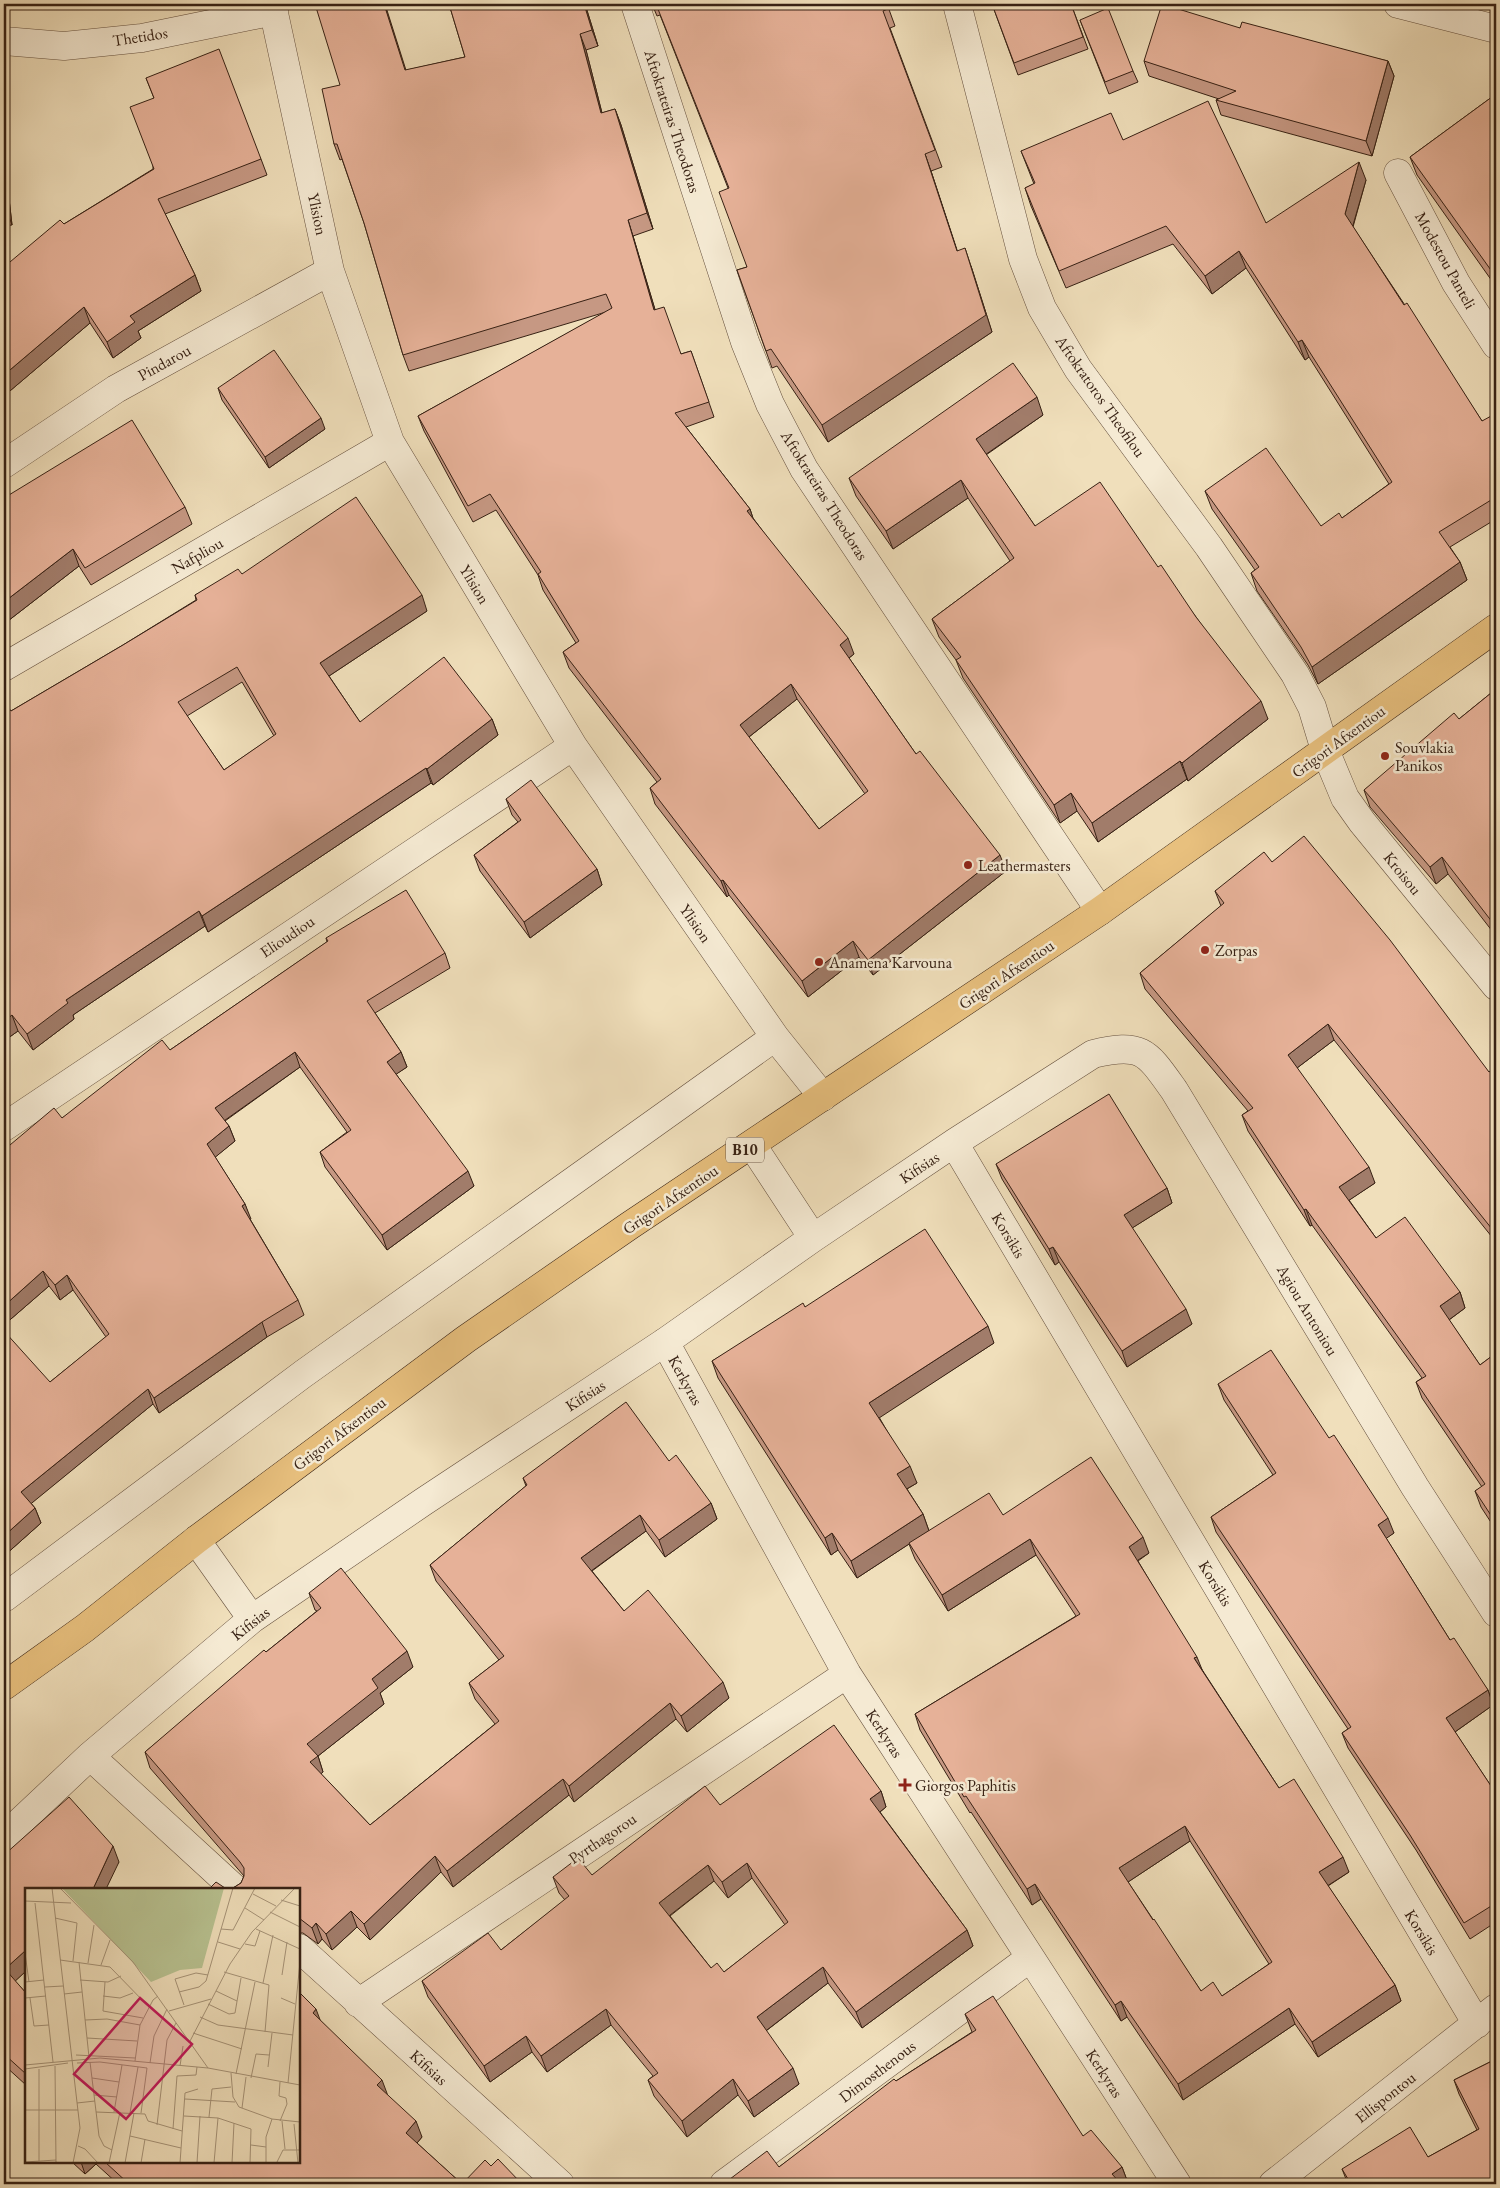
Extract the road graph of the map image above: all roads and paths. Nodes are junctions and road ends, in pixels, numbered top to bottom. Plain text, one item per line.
1 (635, 4) edge
2 (956, 4) edge
3 (1398, 4) edge
4 (273, 7) edge
5 (1450, 10) edge
6 (1496, 28) edge
7 (4, 41) edge
8 (1398, 173) dead end
9 (330, 271) junction
10 (1496, 345) edge
11 (390, 442) junction
12 (4, 464) edge
13 (1496, 628) edge
14 (4, 667) edge
15 (573, 746) junction
16 (1325, 750) junction
17 (1100, 911) junction
18 (1496, 986) edge
19 (775, 1037) junction
20 (1093, 1054) joint
21 (823, 1097) junction
22 (4, 1128) edge
23 (954, 1143) junction
24 (752, 1145) junction
25 (813, 1238) junction
26 (665, 1342) junction
27 (196, 1540) junction
28 (4, 1598) edge
29 (1496, 1613) edge
30 (252, 1619) junction
31 (847, 1674) junction
32 (4, 1686) edge
33 (90, 1756) junction
34 (4, 1837) edge
35 (234, 1888) edge
36 (300, 1949) edge
37 (1030, 1958) junction
38 (358, 2003) junction
39 (1487, 2016) edge
40 (1304, 2175) edge
41 (560, 2184) edge
42 (724, 2184) edge
43 (1177, 2184) edge
44 (1273, 2184) edge

1 - 17 street, Aftokrateiras Theodoras
2 - 16 street, Aftokratoros Theofilou
3 - 5 street
4 - 7 street, Thetidos
4 - 9 street, Ylision
5 - 6 street
8 - 10 street, Modestou Panteli
9 - 11 street, Ylision
9 - 12 street, Pindarou
11 - 14 street, Nafpliou
11 - 15 street, Ylision
13 - 16 main road, Grigori Afxentiou / B10
15 - 19 street, Ylision
15 - 22 street, Elioudiou
16 - 17 main road, Grigori Afxentiou / B10
16 - 18 street, Kroisou
17 - 21 main road, Grigori Afxentiou / B10
19 - 21 street, Ylision
19 - 28 street
20 - 23 street, Kifisias
20 - 29 street, Agiou Antoniou
21 - 24 main road, Grigori Afxentiou / B10
23 - 25 street, Kifisias
23 - 39 street, Korsikis
24 - 25 street
24 - 27 main road, Grigori Afxentiou / B10
25 - 26 street, Kifisias
26 - 30 street, Kifisias
26 - 31 street, Kerkyras
27 - 30 street
27 - 32 main road, Grigori Afxentiou / B10
30 - 33 street, Kifisias
31 - 37 street, Kerkyras
31 - 38 street, Pyrthagorou
33 - 34 street, Kifisias
33 - 35 street
36 - 38 street, Kifisias
37 - 42 street, Dimosthenous
37 - 43 street, Kerkyras
38 - 41 street, Kifisias
39 - 40 street, Ellispontou
40 - 44 street, Ellispontou

